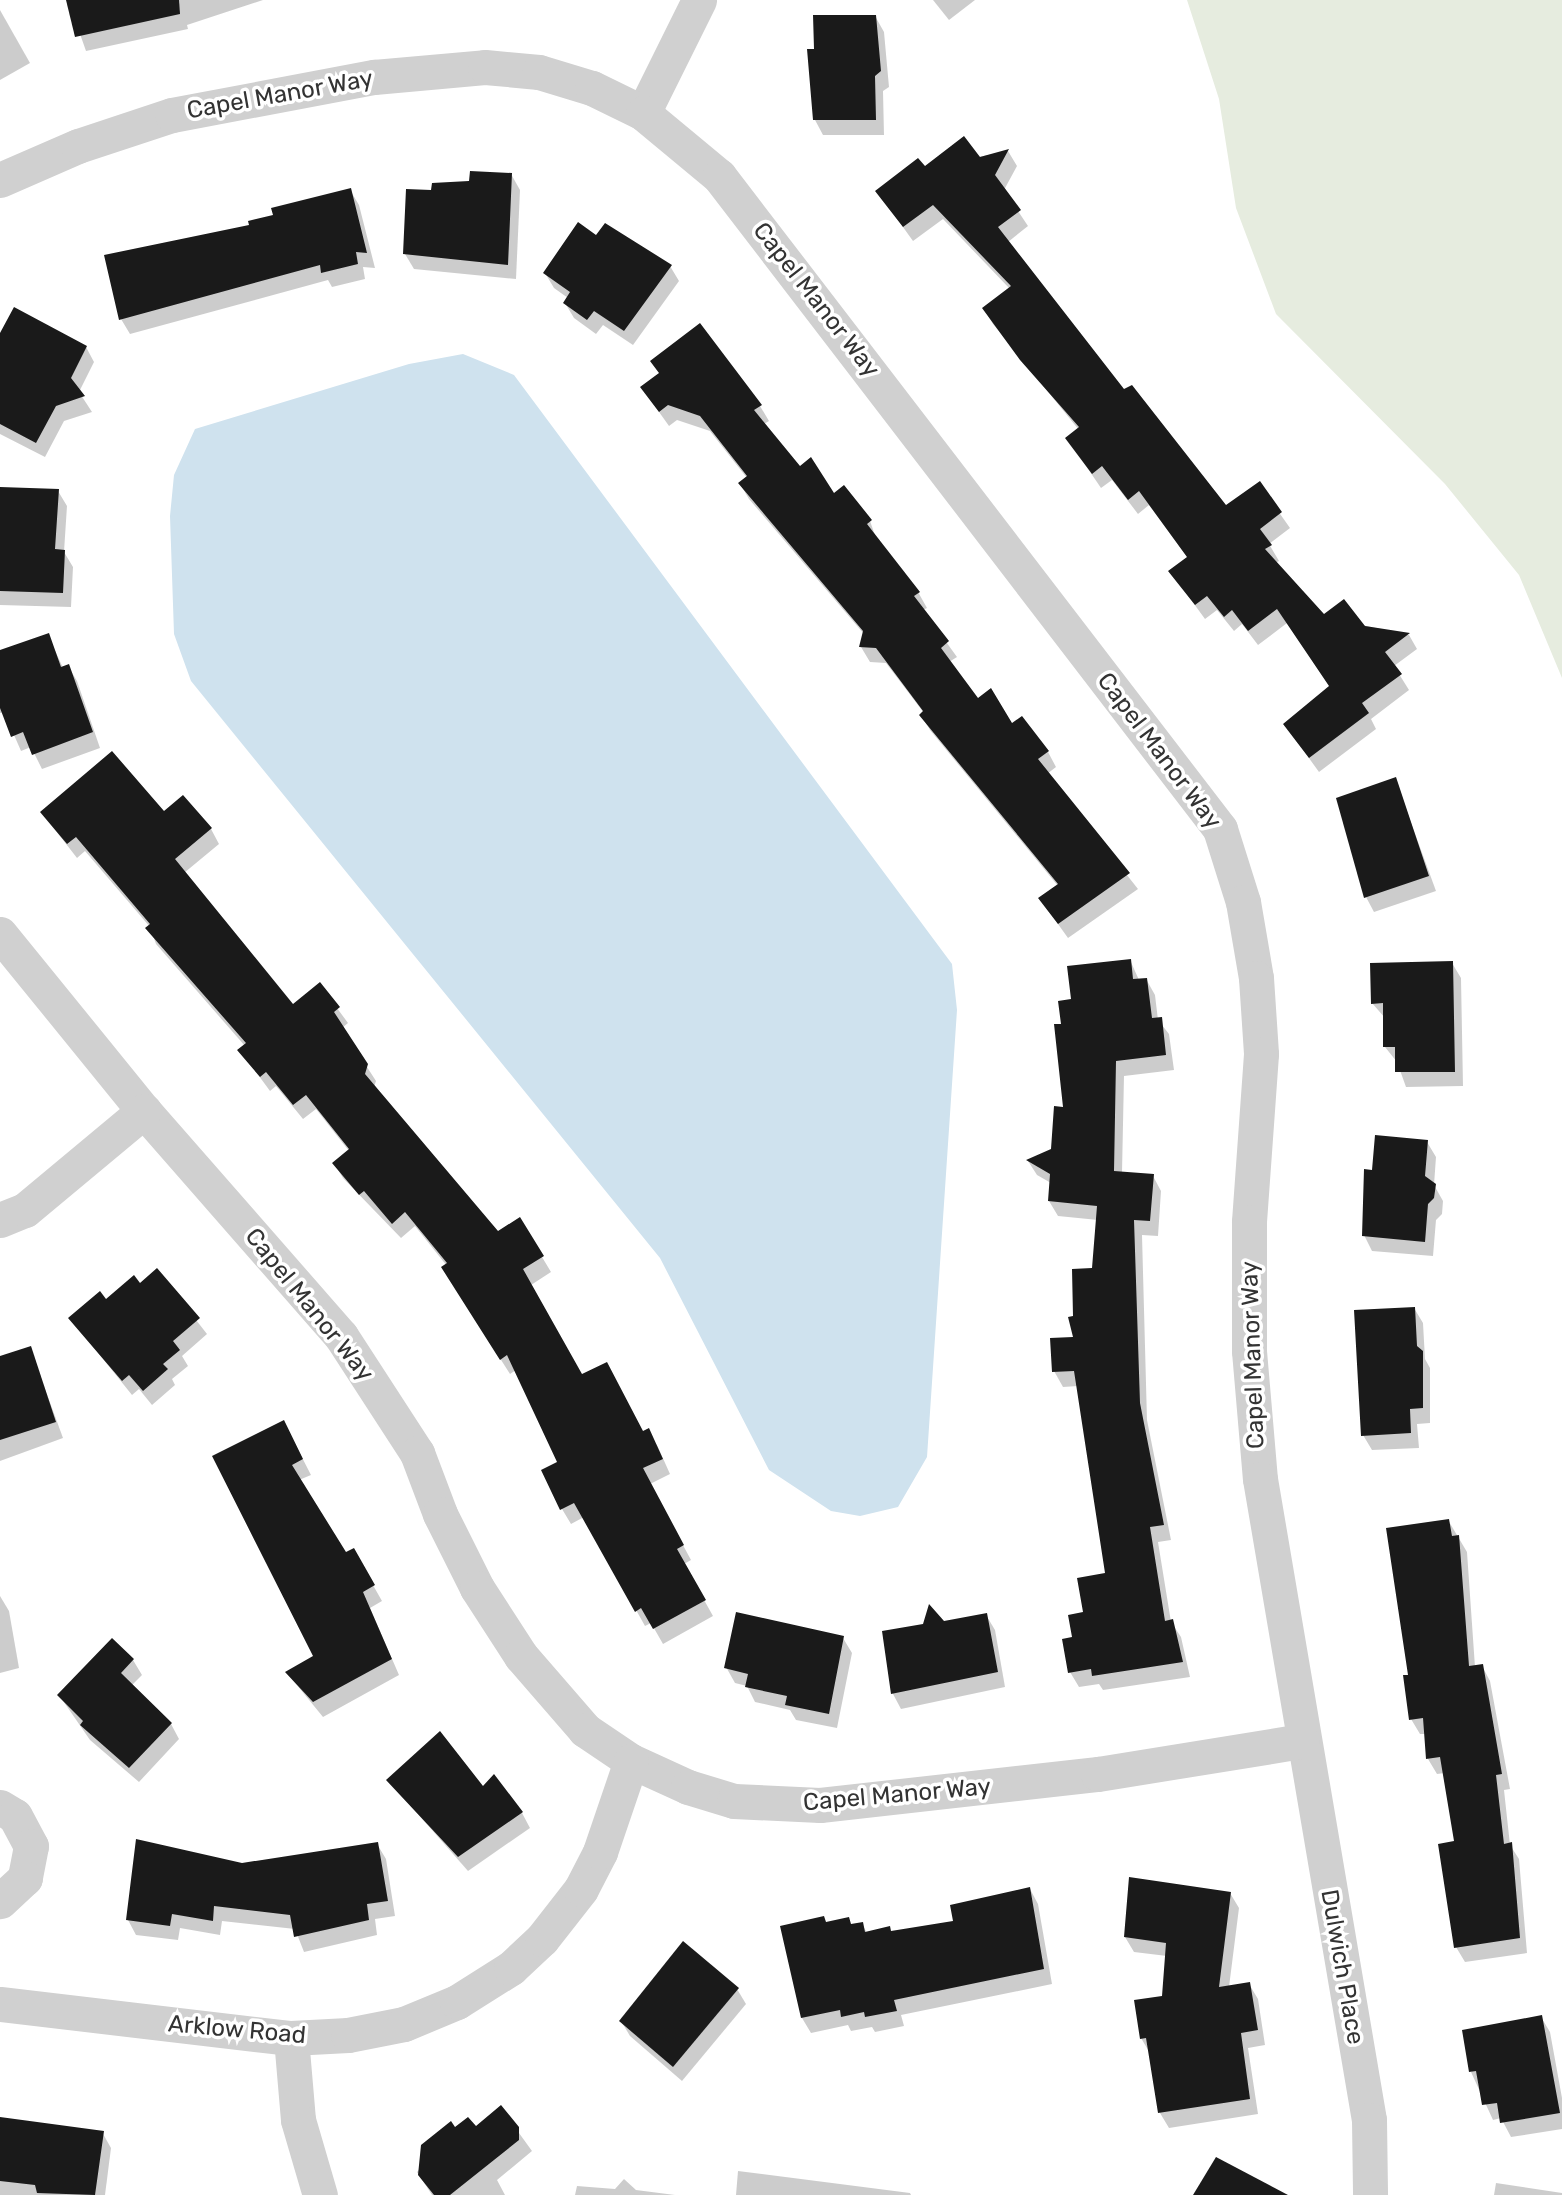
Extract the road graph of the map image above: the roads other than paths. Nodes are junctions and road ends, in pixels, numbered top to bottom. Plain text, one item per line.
1 (699, 0) edge
2 (643, 113) junction
3 (0, 180) edge
4 (0, 934) edge
5 (144, 1111) junction
6 (0, 1220) edge
7 (1301, 1741) junction
8 (631, 1761) junction
9 (0, 1807) edge
10 (0, 1901) edge
11 (0, 2004) edge
12 (291, 2038) junction
13 (320, 2195) edge
14 (1370, 2195) edge

1 - 2 street
2 - 3 street, Capel Manor Way
2 - 7 street, Capel Manor Way
4 - 5 street, Capel Manor Way
5 - 6 street
5 - 8 street, Capel Manor Way
7 - 8 street, Capel Manor Way
7 - 14 street, Dulwich Place
8 - 12 street, Arklow Road
9 - 10 street
11 - 12 street, Arklow Road
12 - 13 street

